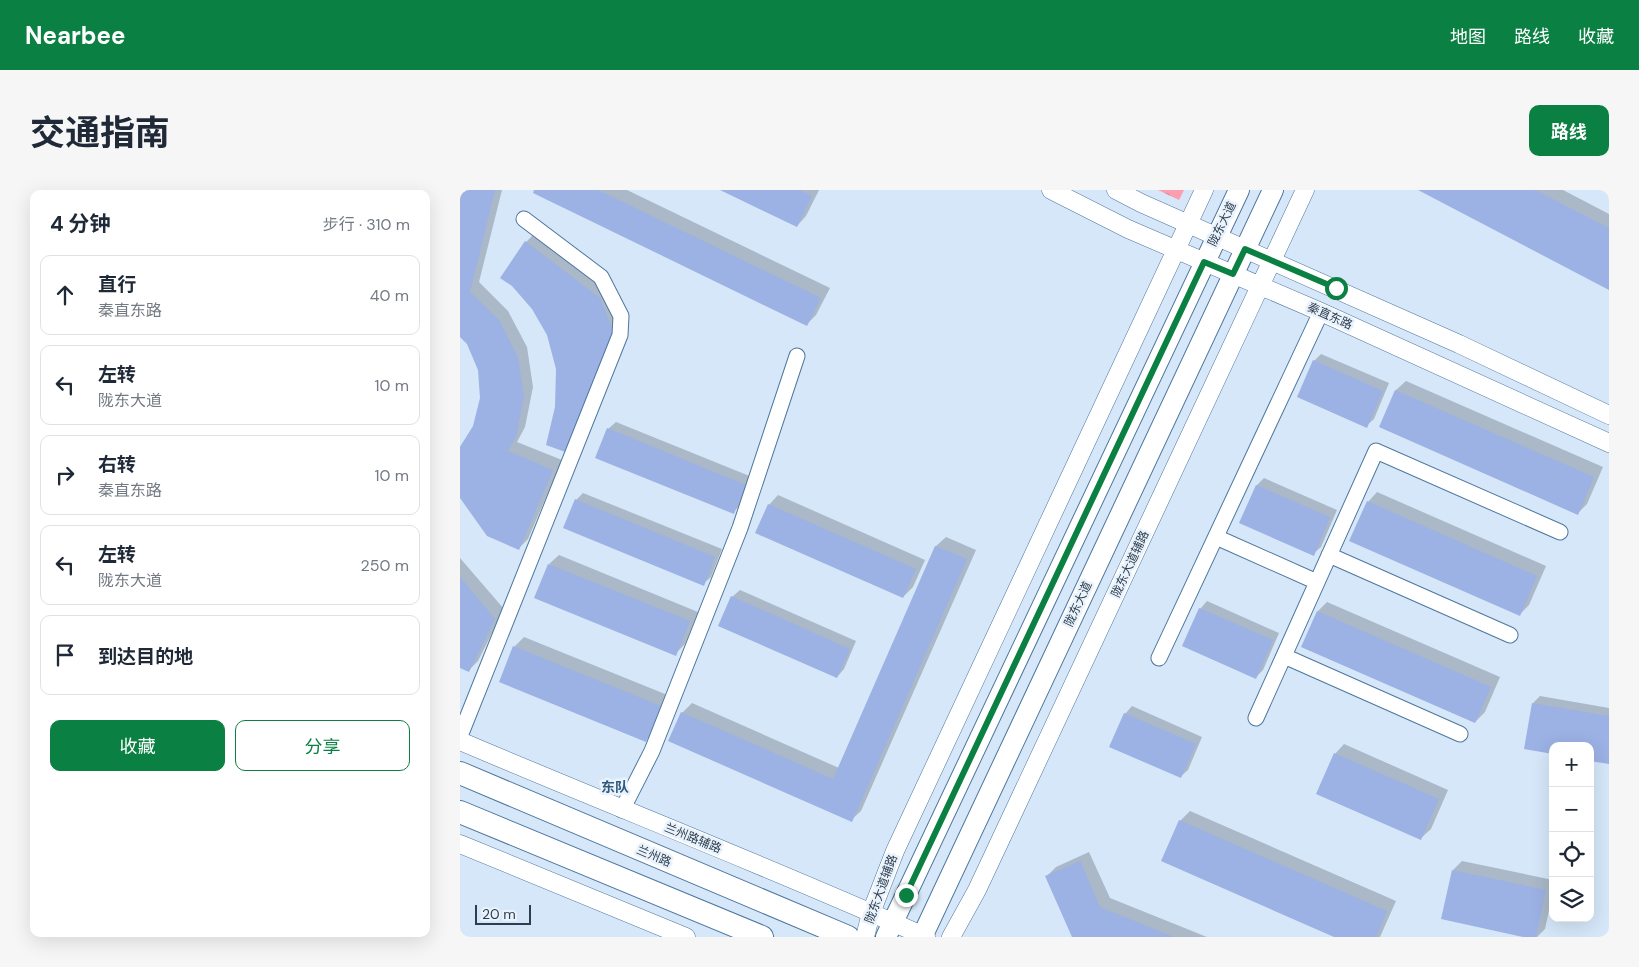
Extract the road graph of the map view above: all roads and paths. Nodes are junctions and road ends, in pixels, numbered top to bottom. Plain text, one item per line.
1 (1051, 190) edge
2 (1116, 190) edge
3 (1204, 190) edge
4 (1239, 190) edge
5 (1273, 190) edge
6 (1305, 190) edge
7 (524, 219) dead end
8 (1189, 224) junction
9 (1217, 236) junction
10 (1245, 249) junction
11 (1176, 250) junction
12 (1272, 260) junction
13 (1204, 262) junction
14 (1233, 274) junction
15 (1261, 286) junction
16 (1321, 312) junction
17 (797, 356) dead end
18 (1609, 415) edge
19 (1609, 443) edge
20 (1560, 532) dead end
21 (1216, 537) junction
22 (1329, 555) junction
23 (1317, 582) junction
24 (1510, 635) dead end
25 (1284, 656) junction
26 (1159, 658) dead end
27 (1256, 718) dead end
28 (1460, 734) dead end
29 (460, 736) edge
30 (460, 741) edge
31 (460, 773) edge
32 (622, 810) junction
33 (460, 812) edge
34 (460, 844) edge
35 (871, 912) junction
36 (889, 930) edge
37 (924, 936) edge
38 (686, 937) edge
39 (762, 937) edge
40 (848, 937) edge
41 (865, 937) edge
42 (952, 937) edge

1 - 11 street, 秦直东路
2 - 8 street
3 - 8 street, 陇东大道辅路
4 - 9 main road, 陇东大道
5 - 10 main road, 陇东大道
6 - 12 street, 陇东大道辅路
7 - 29 street
8 - 9 street
8 - 11 street, 陇东大道辅路
9 - 10 street
9 - 13 main road, 陇东大道
10 - 12 street
10 - 14 main road, 陇东大道
11 - 13 street, 秦直东路
11 - 35 street, 陇东大道辅路
12 - 15 street, 陇东大道辅路
12 - 18 street
13 - 14 street, 秦直东路
13 - 36 main road, 陇东大道
14 - 15 street, 秦直东路
14 - 37 main road, 陇东大道
15 - 16 street, 秦直东路
15 - 42 street, 陇东大道辅路
16 - 19 street, 秦直东路
16 - 21 street
17 - 32 street
20 - 22 street
21 - 23 street
21 - 26 street
22 - 23 street
22 - 24 street
23 - 25 street
25 - 27 street
25 - 28 street
30 - 32 street, 兰州路辅路
31 - 40 main road, 兰州路
32 - 35 street, 兰州路辅路
33 - 39 main road
34 - 38 street
35 - 36 street, 兰州路辅路
35 - 41 street, 陇东大道辅路
36 - 37 street, 兰州路辅路

